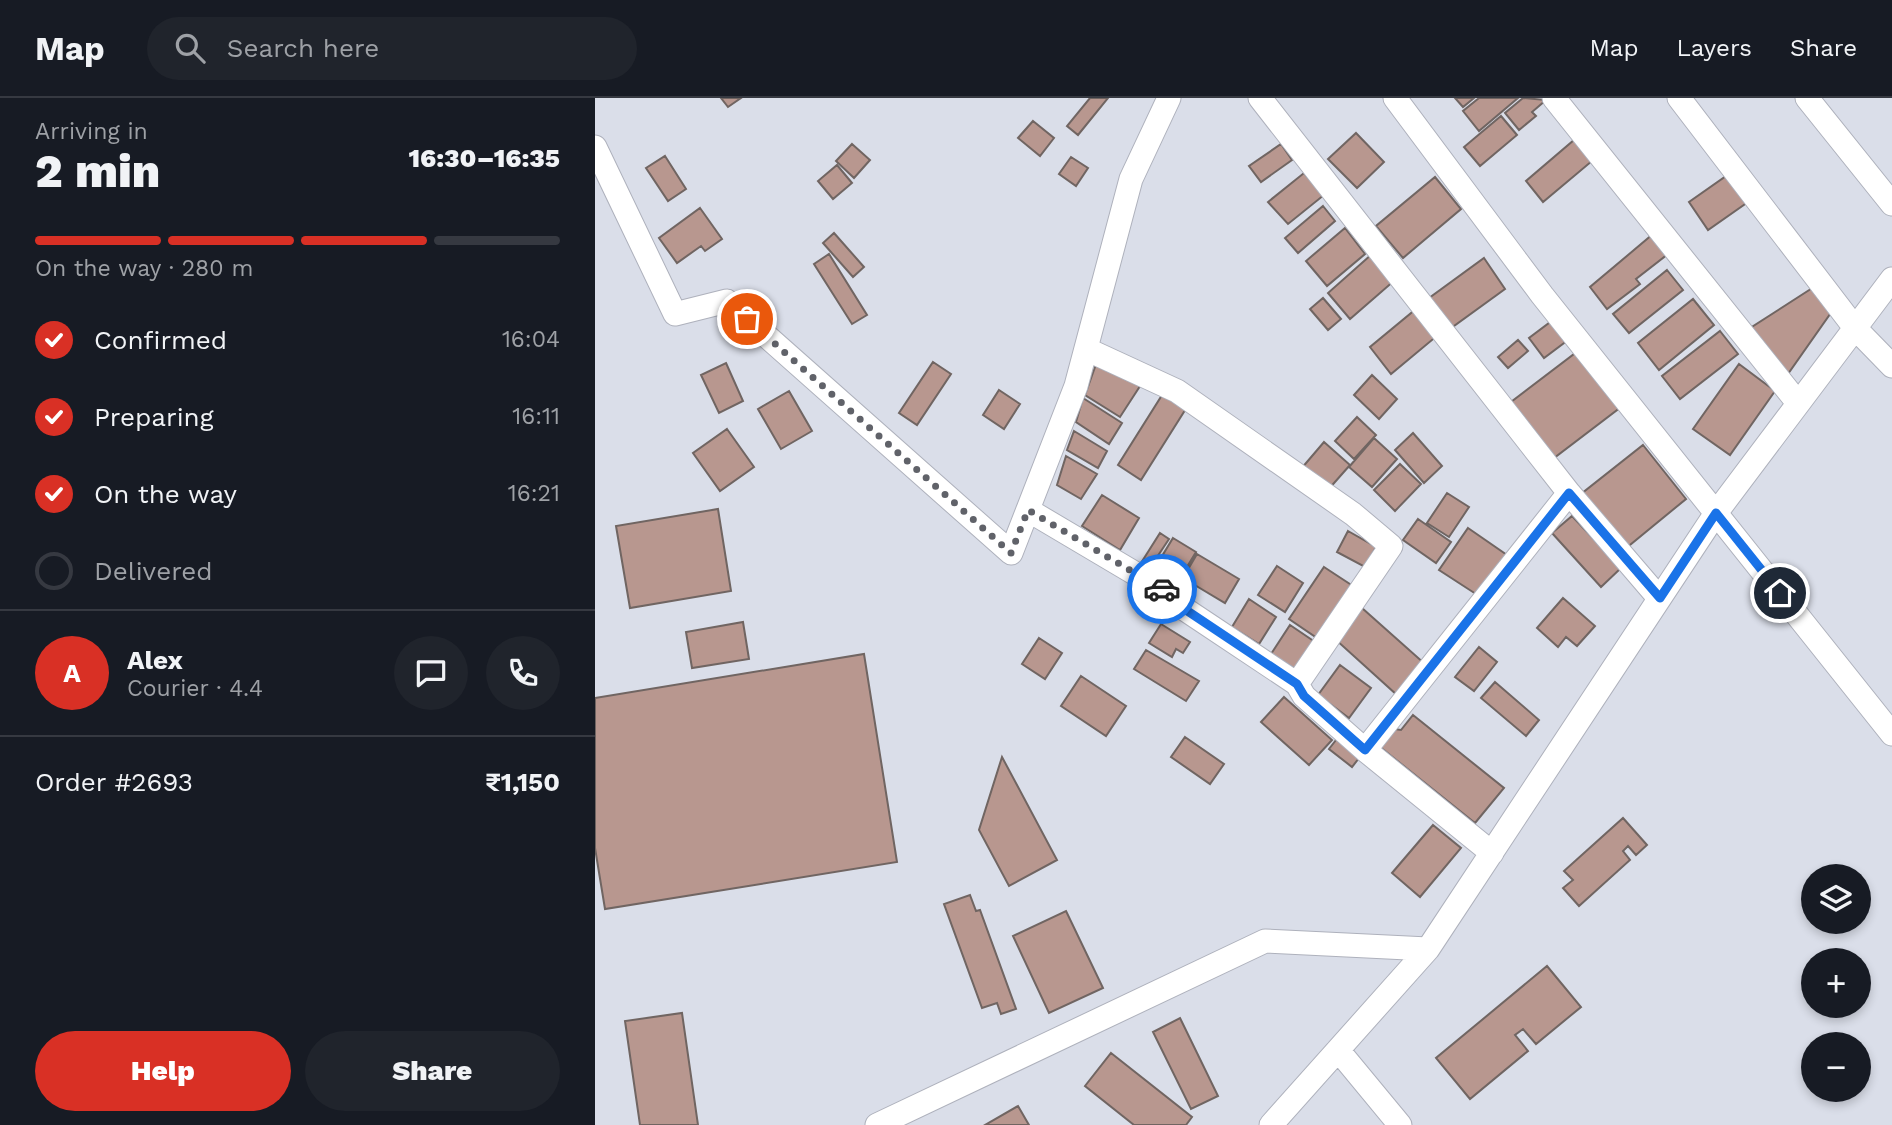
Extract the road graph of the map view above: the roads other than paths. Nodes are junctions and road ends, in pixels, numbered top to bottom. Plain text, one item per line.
1 (1169, 98) edge
2 (1260, 98) edge
3 (1395, 98) edge
4 (1554, 98) edge
5 (1679, 98) edge
6 (1807, 98) edge
7 (595, 147) edge
8 (1892, 204) edge
9 (1892, 279) edge
10 (1855, 328) junction
11 (1086, 349) junction
12 (1892, 366) edge
13 (1798, 404) junction
14 (1569, 493) junction
15 (1028, 510) junction
16 (1716, 513) junction
17 (1660, 598) junction
18 (1297, 684) junction
19 (1892, 734) edge
20 (1365, 750) junction
21 (1492, 853) junction
22 (1429, 949) junction
23 (1338, 1050) junction
24 (877, 1125) edge
25 (1271, 1125) edge
26 (1400, 1125) edge

1 - 11 street
2 - 14 street
3 - 16 street
4 - 13 street
5 - 10 street
6 - 8 street
7 - 15 street
9 - 10 street
10 - 12 street
10 - 13 street
11 - 15 street
11 - 18 street
13 - 16 street
14 - 17 street
14 - 20 street
15 - 18 street
16 - 17 street
16 - 19 street
17 - 21 street
18 - 20 street
20 - 21 street
21 - 22 street
22 - 23 street
22 - 24 street
23 - 25 street
23 - 26 street

